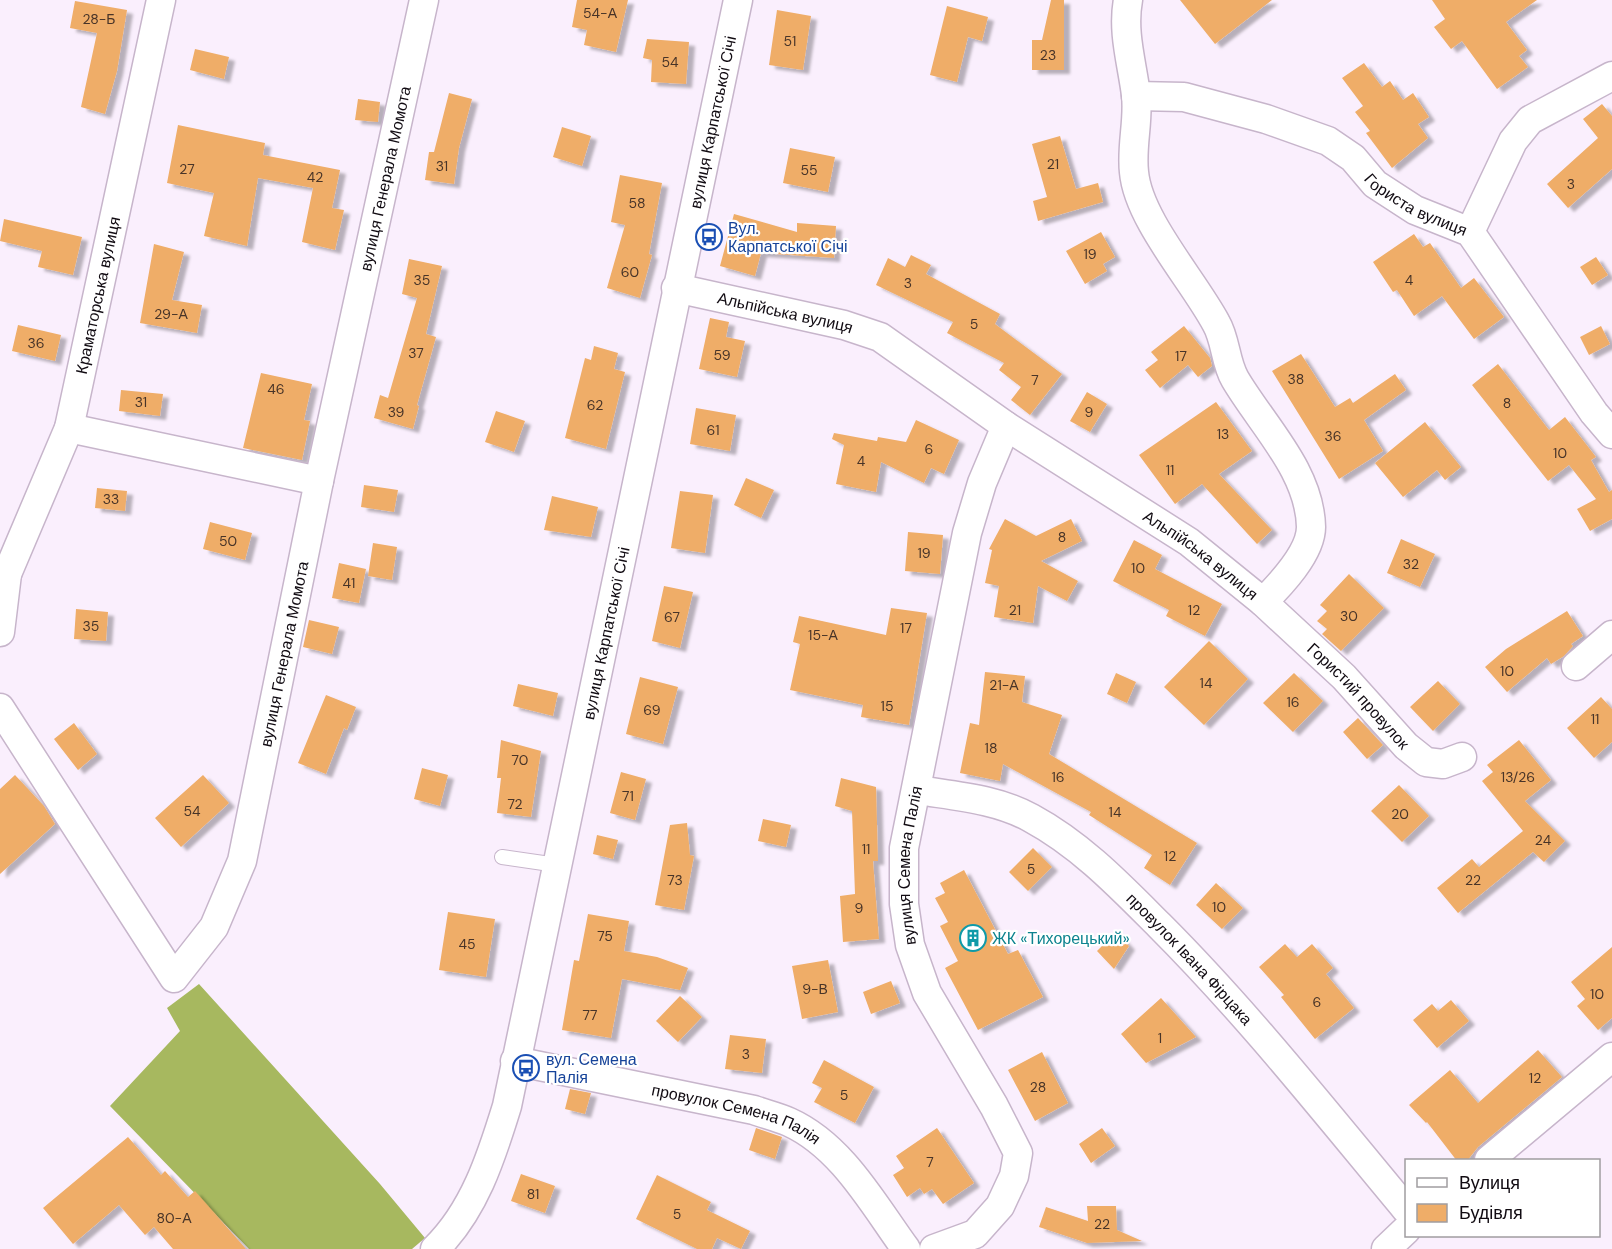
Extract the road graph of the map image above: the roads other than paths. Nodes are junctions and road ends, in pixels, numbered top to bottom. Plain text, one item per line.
1 (160, 0) edge
2 (423, 0) edge
3 (738, 0) edge
4 (1128, 0) edge
5 (1612, 76) edge
6 (1136, 96) junction
7 (1470, 232) junction
8 (676, 288) junction
9 (1006, 426) junction
10 (69, 428) junction
11 (1612, 434) edge
12 (319, 481) junction
13 (4, 576) edge
14 (1263, 602) junction
15 (0, 632) edge
16 (1612, 635) edge
17 (1576, 666) dead end
18 (0, 708) edge
19 (1462, 757) dead end
20 (918, 790) junction
21 (502, 857) dead end
22 (557, 865) junction
23 (1612, 1057) edge
24 (515, 1061) junction
25 (1491, 1159) edge
26 (1405, 1207) edge
27 (1405, 1232) edge
28 (435, 1249) edge
29 (906, 1249) edge
30 (934, 1249) edge
31 (1386, 1249) edge

1 - 10 street, Краматорська вулиця
2 - 12 street, вулиця Генерала Момота
3 - 8 street, вулиця Карпатської Січі
4 - 6 street, Альпійська вулиця
5 - 7 street
6 - 7 street, Гориста вулиця
6 - 14 street, Альпійська вулиця
7 - 11 street, Гориста вулиця
8 - 9 street, Альпійська вулиця
8 - 22 street, вулиця Карпатської Січі
9 - 14 street, Альпійська вулиця
9 - 20 street, вулиця Семена Палія
10 - 12 street
10 - 13 street, Краматорська вулиця
12 - 18 street, вулиця Генерала Момота
13 - 15 street, Краматорська вулиця
14 - 19 street, Гористий провулок
16 - 17 street
20 - 26 street, провулок Івана Фірцака
20 - 30 street, вулиця Семена Палія
21 - 22 lane
22 - 24 street, вулиця Карпатської Січі
23 - 25 street
24 - 28 street, вулиця Карпатської Січі
24 - 29 street, провулок Семена Палія
27 - 31 street

